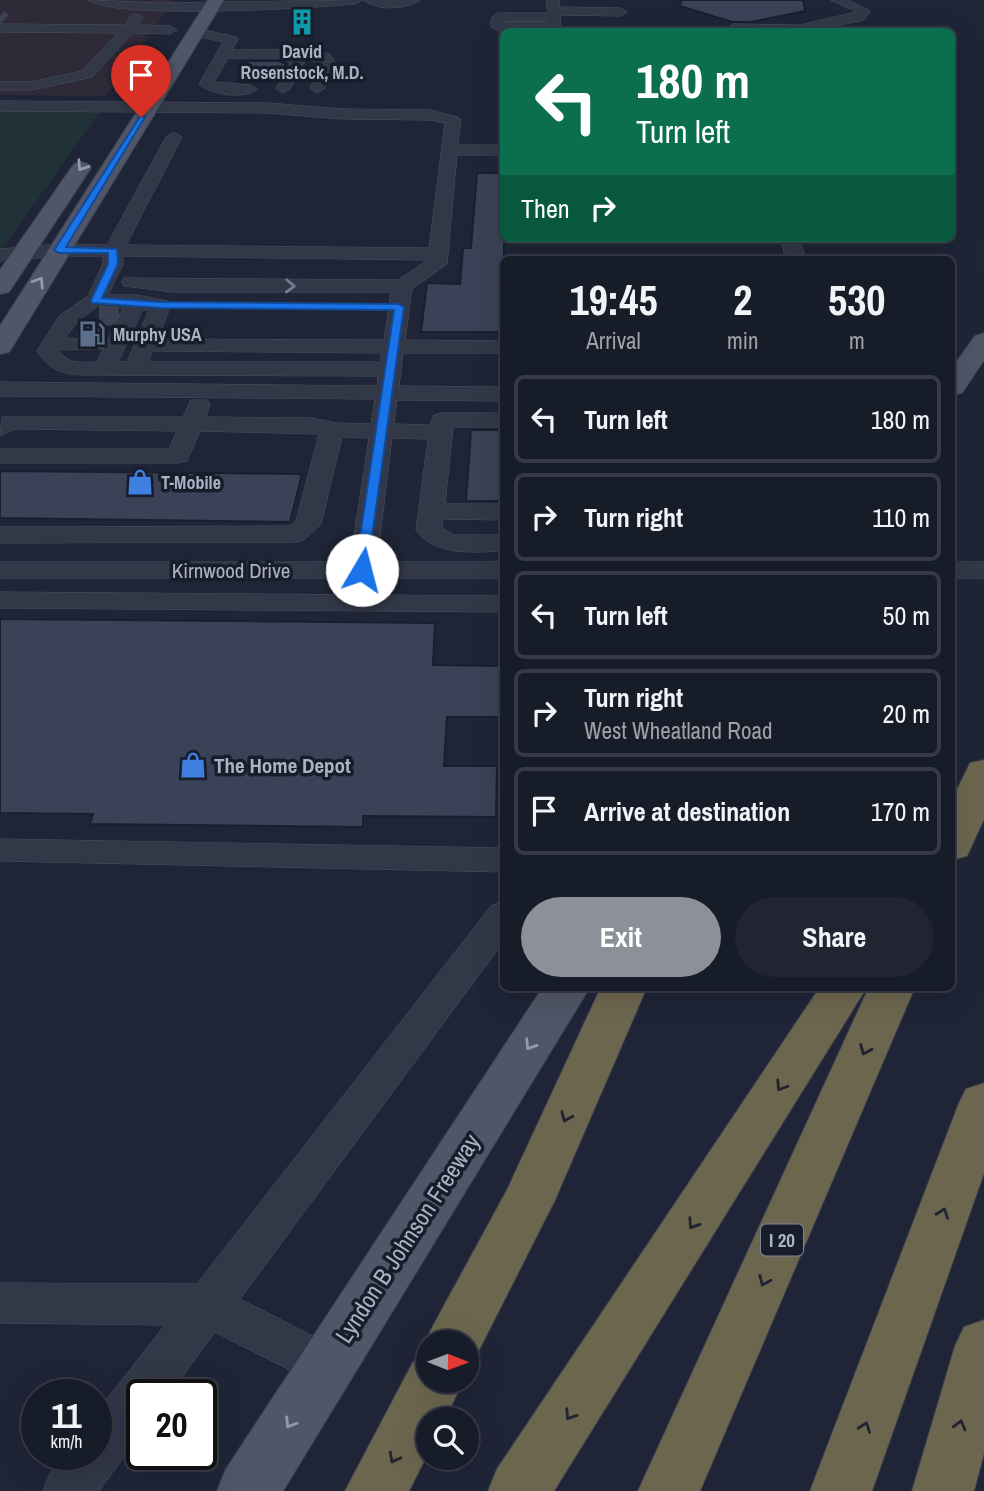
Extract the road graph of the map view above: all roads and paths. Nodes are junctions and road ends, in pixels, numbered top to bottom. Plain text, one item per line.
1 (356, 0) edge
2 (369, 0) edge
3 (414, 0) edge
4 (837, 0) edge
5 (190, 3) edge
6 (281, 3) edge
7 (85, 5) edge
8 (298, 6) junction
9 (211, 8) edge
10 (554, 12) edge
11 (33, 14) dead end
12 (621, 17) dead end
13 (1, 23) edge
14 (18, 28) junction
15 (56, 28) junction
16 (805, 28) edge
17 (129, 29) junction
18 (170, 30) junction
19 (196, 32) junction
20 (1, 46) edge
21 (158, 50) dead end
22 (223, 54) junction
23 (286, 54) junction
24 (0, 86) edge
25 (283, 89) junction
26 (317, 89) junction
27 (0, 99) edge
28 (150, 103) junction
29 (124, 104) junction
30 (0, 106) edge
31 (312, 111) junction
32 (174, 137) dead end
33 (450, 150) junction
34 (500, 150) edge
35 (91, 153) dead end
36 (0, 245) edge
37 (59, 250) junction
38 (17, 251) edge
39 (432, 262) junction
40 (173, 286) junction
41 (0, 287) edge
42 (161, 305) junction
43 (332, 306) dead end
44 (372, 307) dead end
45 (398, 316) junction
46 (107, 324) junction
47 (189, 325) dead end
48 (320, 326) dead end
49 (59, 333) junction
50 (148, 335) junction
51 (984, 341) edge
52 (500, 345) edge
53 (0, 346) edge
54 (135, 368) junction
55 (391, 369) junction
56 (955, 383) edge
57 (0, 389) edge
58 (126, 390) junction
59 (205, 391) junction
60 (387, 392) junction
61 (500, 394) edge
62 (500, 420) edge
63 (191, 424) junction
64 (0, 429) edge
65 (337, 430) junction
66 (382, 430) junction
67 (440, 432) junction
68 (0, 456) edge
69 (431, 511) junction
70 (500, 512) edge
71 (0, 534) edge
72 (129, 535) junction
73 (500, 543) edge
74 (0, 570) edge
75 (114, 570) junction
76 (362, 570) junction
77 (500, 570) edge
78 (955, 570) edge
79 (984, 570) edge
80 (0, 600) edge
81 (500, 604) edge
82 (984, 771) edge
83 (955, 814) edge
84 (955, 839) edge
85 (0, 850) edge
86 (500, 860) edge
87 (500, 920) edge
88 (564, 991) edge
89 (622, 991) edge
90 (841, 991) edge
91 (890, 991) edge
92 (984, 1102) edge
93 (0, 1303) edge
94 (208, 1305) junction
95 (460, 1330) edge
96 (984, 1346) edge
97 (325, 1366) junction
98 (428, 1393) edge
99 (112, 1433) edge
100 (84, 1470) edge
101 (68, 1491) edge
102 (248, 1491) edge
103 (376, 1491) edge
104 (519, 1491) edge
105 (669, 1491) edge
106 (841, 1491) edge
107 (943, 1491) edge

1 - 8 street
2 - 3 street
4 - 16 street
5 - 7 street
5 - 9 street
5 - 18 main road
6 - 8 street
6 - 9 street
7 - 15 street
7 - 17 street
8 - 9 street
9 - 19 main road
10 - 12 street
11 - 14 street
13 - 14 street
14 - 15 street
14 - 20 street
15 - 17 street
17 - 18 street
17 - 24 street
18 - 21 main road
19 - 22 street
19 - 28 main road
22 - 23 street
22 - 25 street
23 - 25 street
23 - 26 street
25 - 26 street
26 - 31 street
27 - 29 street
28 - 29 street
28 - 31 street
28 - 37 main road
29 - 30 street
31 - 33 street
32 - 46 street
33 - 34 street
33 - 39 street
35 -> 38 main road
36 - 38 street
37 - 38 street
37 - 46 street
53 -> 37 main road
38 - 41 main road
39 - 45 street
39 - 46 street
40 - 42 street
40 -> 45 street
40 - 46 street
42 - 43 street
42 - 46 street
42 - 50 street
44 - 45 street
45 - 48 street
45 - 50 street
45 - 52 street
45 - 55 street
46 - 49 street
46 - 49 street
46 - 49 street
46 - 54 street
47 - 50 street
50 - 54 street
51 - 56 main road
54 - 55 street
54 - 58 street
55 - 60 street
57 - 58 street
58 - 59 street
59 - 60 street
59 - 63 street
60 - 61 street
60 - 66 street
62 - 67 street
63 - 64 street
63 - 65 street
63 - 68 street
65 - 66 street
65 - 72 street
66 - 67 street
66 - 76 street
67 - 69 street
69 - 70 street
69 - 73 street
71 - 72 street
72 - 75 street
74 - 75 street, Kirnwood Drive
75 - 76 street, Kirnwood Drive
76 - 77 street, Kirnwood Drive
78 - 79 street
80 - 81 street
82 - 83 highway
82 - 84 highway
85 - 86 street
87 - 94 street
88 -> 97 main road, Lyndon B Johnson Freeway
89 -> 95 highway
90 -> 104 highway
91 -> 105 highway, I 20
106 -> 92 highway
93 - 94 street
94 - 97 street
94 - 99 street
107 -> 96 highway
97 -> 102 main road, Lyndon B Johnson Freeway
98 -> 103 highway
100 - 101 street

